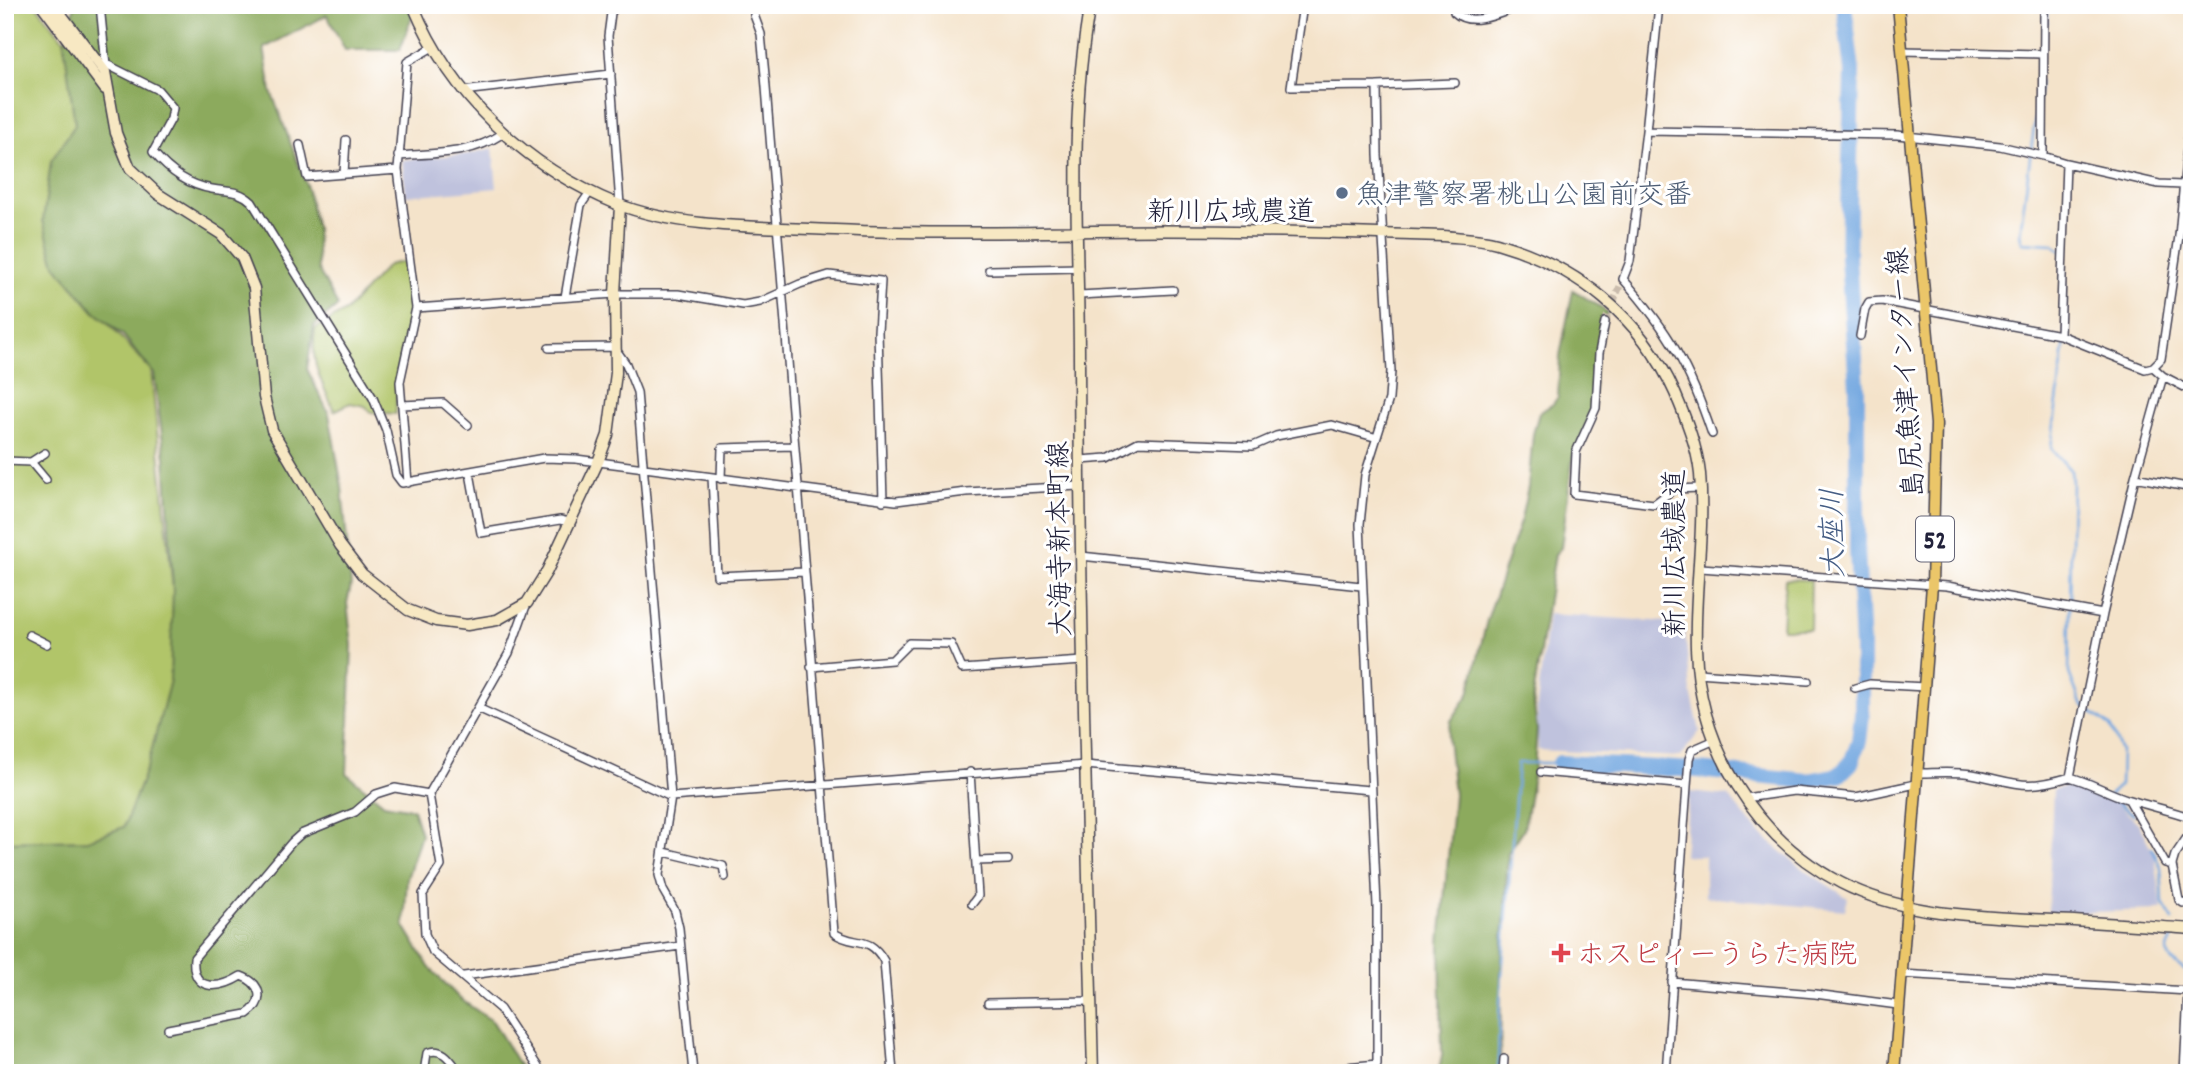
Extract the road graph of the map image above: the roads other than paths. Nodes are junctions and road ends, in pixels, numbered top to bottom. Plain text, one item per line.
1 (42, 5) edge
2 (54, 5) edge
3 (100, 5) edge
4 (413, 5) edge
5 (617, 5) edge
6 (756, 5) edge
7 (1090, 5) edge
8 (1303, 5) edge
9 (1455, 5) edge
10 (1523, 5) edge
11 (1659, 5) edge
12 (1898, 5) edge
13 (2044, 5) edge
14 (433, 47) junction
15 (1902, 51) junction
16 (2042, 54) junction
17 (106, 64) junction
18 (611, 74) junction
19 (1455, 83) dead end
20 (1377, 86) junction
21 (462, 91) junction
22 (2192, 93) edge
23 (108, 95) junction
24 (1646, 131) junction
25 (502, 134) junction
26 (1910, 139) junction
27 (346, 140) dead end
28 (300, 145) dead end
29 (398, 156) junction
30 (2043, 156) junction
31 (2188, 161) edge
32 (2066, 163) junction
33 (398, 170) junction
34 (344, 174) junction
35 (2182, 185) junction
36 (590, 191) junction
37 (620, 205) junction
38 (777, 227) junction
39 (1079, 232) junction
40 (1384, 234) junction
41 (1079, 268) junction
42 (989, 270) dead end
43 (1173, 290) dead end
44 (615, 293) junction
45 (782, 293) junction
46 (1079, 295) junction
47 (565, 297) junction
48 (416, 308) junction
49 (1924, 310) junction
50 (1605, 322) tunnel mouth
51 (2060, 335) junction
52 (1860, 337) dead end
53 (614, 347) junction
54 (549, 348) dead end
55 (2153, 368) junction
56 (2163, 376) junction
57 (2192, 391) edge
58 (402, 405) junction
59 (468, 425) dead end
60 (1712, 434) dead end
61 (1374, 437) junction
62 (794, 446) junction
63 (45, 453) dead end
64 (1080, 460) junction
65 (5, 461) edge
66 (31, 462) junction
67 (598, 462) junction
68 (643, 468) junction
69 (470, 473) junction
70 (2135, 477) junction
71 (716, 478) junction
72 (47, 480) dead end
73 (408, 483) junction
74 (1079, 486) junction
75 (1701, 488) junction
76 (2192, 488) edge
77 (797, 490) junction
78 (883, 501) junction
79 (569, 522) junction
80 (1081, 556) junction
81 (1701, 568) junction
82 (804, 572) junction
83 (1932, 585) junction
84 (1361, 586) junction
85 (527, 603) junction
86 (2103, 614) junction
87 (29, 635) dead end
88 (47, 644) dead end
89 (1083, 661) junction
90 (811, 667) junction
91 (1698, 673) junction
92 (1808, 681) dead end
93 (1925, 687) junction
94 (1855, 688) dead end
95 (478, 708) junction
96 (1715, 740) junction
97 (1085, 765) junction
98 (970, 772) junction
99 (1541, 772) dead end
100 (1916, 778) junction
101 (2070, 778) junction
102 (1687, 783) junction
103 (821, 785) junction
104 (1370, 790) junction
105 (429, 794) junction
106 (671, 797) junction
107 (1745, 798) junction
108 (2129, 800) junction
109 (2192, 818) edge
110 (2192, 830) edge
111 (664, 852) junction
112 (1008, 860) dead end
113 (976, 861) junction
114 (2172, 865) junction
115 (725, 877) dead end
116 (2192, 899) edge
117 (972, 904) dead end
118 (1905, 907) junction
119 (2192, 929) edge
120 (680, 947) junction
121 (1900, 974) junction
122 (464, 976) junction
123 (1672, 982) junction
124 (2190, 991) edge
125 (1091, 1001) junction
126 (988, 1003) dead end
127 (1898, 1005) junction
128 (168, 1029) dead end
129 (1504, 1059) dead end
130 (424, 1073) edge
131 (460, 1073) edge
132 (541, 1073) edge
133 (693, 1073) edge
134 (893, 1073) edge
135 (1093, 1073) edge
136 (1345, 1073) edge
137 (1503, 1073) edge
138 (1666, 1073) edge
139 (1894, 1073) edge
140 (2184, 1073) edge

1 - 23 street
2 - 23 street
3 - 17 street
4 - 14 street, 新川広域農道
5 - 18 street
6 - 38 street
7 - 39 street, 大海寺新本町線
8 - 20 street
9 - 10 street
11 - 24 street
12 - 15 main road, 島尻魚津インター線 / 52
13 - 16 street
14 - 21 street, 新川広域農道
14 - 29 street
15 - 16 street
15 - 26 main road, 島尻魚津インター線 / 52
16 - 30 street
17 - 23 street
17 - 73 street
18 - 21 street
18 - 37 street
19 - 20 street
20 - 40 street
21 - 25 street, 新川広域農道
22 - 31 street
23 - 85 street
24 - 26 street
24 - 60 street
25 - 29 street
25 - 36 street, 新川広域農道
26 - 30 street
26 - 49 main road, 島尻魚津インター線 / 52
27 - 34 street
28 - 34 street
29 - 33 street
30 - 32 street
31 - 35 street
32 - 35 street
32 - 51 street
33 - 34 street
33 - 48 street
35 - 55 street
36 - 37 street, 新川広域農道
36 - 47 street
37 - 38 street, 新川広域農道
37 - 44 street
38 - 39 street, 新川広域農道
38 - 45 street
39 - 40 street, 新川広域農道
39 - 41 street, 大海寺新本町線
40 - 61 street
40 - 75 street, 新川広域農道
41 - 42 street
41 - 46 street, 大海寺新本町線
43 - 46 street
44 - 45 street
44 - 47 street
44 - 53 street
45 - 62 street
45 - 78 street
46 - 64 street, 大海寺新本町線
47 - 48 street
48 - 58 street
49 - 51 street
49 - 52 street
49 - 83 main road, 島尻魚津インター線 / 52
50 - 75 street
51 - 55 street
53 - 54 street
53 - 67 street
53 - 68 street
55 - 56 street
56 - 57 street
56 - 70 street
58 - 59 street
58 - 73 street
61 - 64 street
61 - 84 street
62 - 71 street
62 - 77 street
63 - 66 street
64 - 74 street, 大海寺新本町線
65 - 66 street
66 - 72 street
67 - 68 street
67 - 69 street
67 - 79 street
68 - 71 street
68 - 106 street
69 - 73 street
69 - 79 street
70 - 76 street
70 - 86 street
71 - 77 street
71 - 82 street
74 - 78 street
74 - 80 street, 大海寺新本町線
75 - 81 street, 新川広域農道
77 - 78 street
77 - 82 street
79 - 85 street
80 - 84 street
80 - 89 street, 大海寺新本町線
81 - 83 street
81 - 91 street, 新川広域農道
82 - 90 street
83 - 86 street
83 - 93 main road, 島尻魚津インター線 / 52
84 - 104 street
85 - 95 street
86 - 101 street
87 - 88 street
89 - 90 street
89 - 97 street, 大海寺新本町線
90 - 103 street
91 - 92 street
91 - 96 street, 新川広域農道
93 - 94 street
93 - 100 main road, 島尻魚津インター線 / 52
95 - 105 street
95 - 106 street
96 - 102 street
96 - 107 street, 新川広域農道
97 - 98 street
97 - 104 street
97 - 125 street, 大海寺新本町線
98 - 103 street
98 - 113 street
99 - 102 street
100 - 101 street
100 - 107 street
100 - 118 main road, 島尻魚津インター線 / 52
101 - 108 street
102 - 123 street
103 - 106 street
103 - 134 street
104 - 136 street
105 - 122 street
105 - 128 street
106 - 111 street
107 - 118 street, 新川広域農道
108 - 109 street
108 - 114 street
110 - 114 street
111 - 115 street
111 - 120 street
112 - 113 street
113 - 117 street
114 - 116 street
118 - 119 street, 新川広域農道
118 - 121 main road, 島尻魚津インター線 / 52
120 - 122 street
120 - 133 street
121 - 124 street
121 - 127 main road, 島尻魚津インター線 / 52
122 - 132 street
123 - 127 street
123 - 138 street
124 - 140 street
125 - 126 street
125 - 135 street, 大海寺新本町線
127 - 139 main road, 島尻魚津インター線 / 52
129 - 137 street
130 - 131 street

